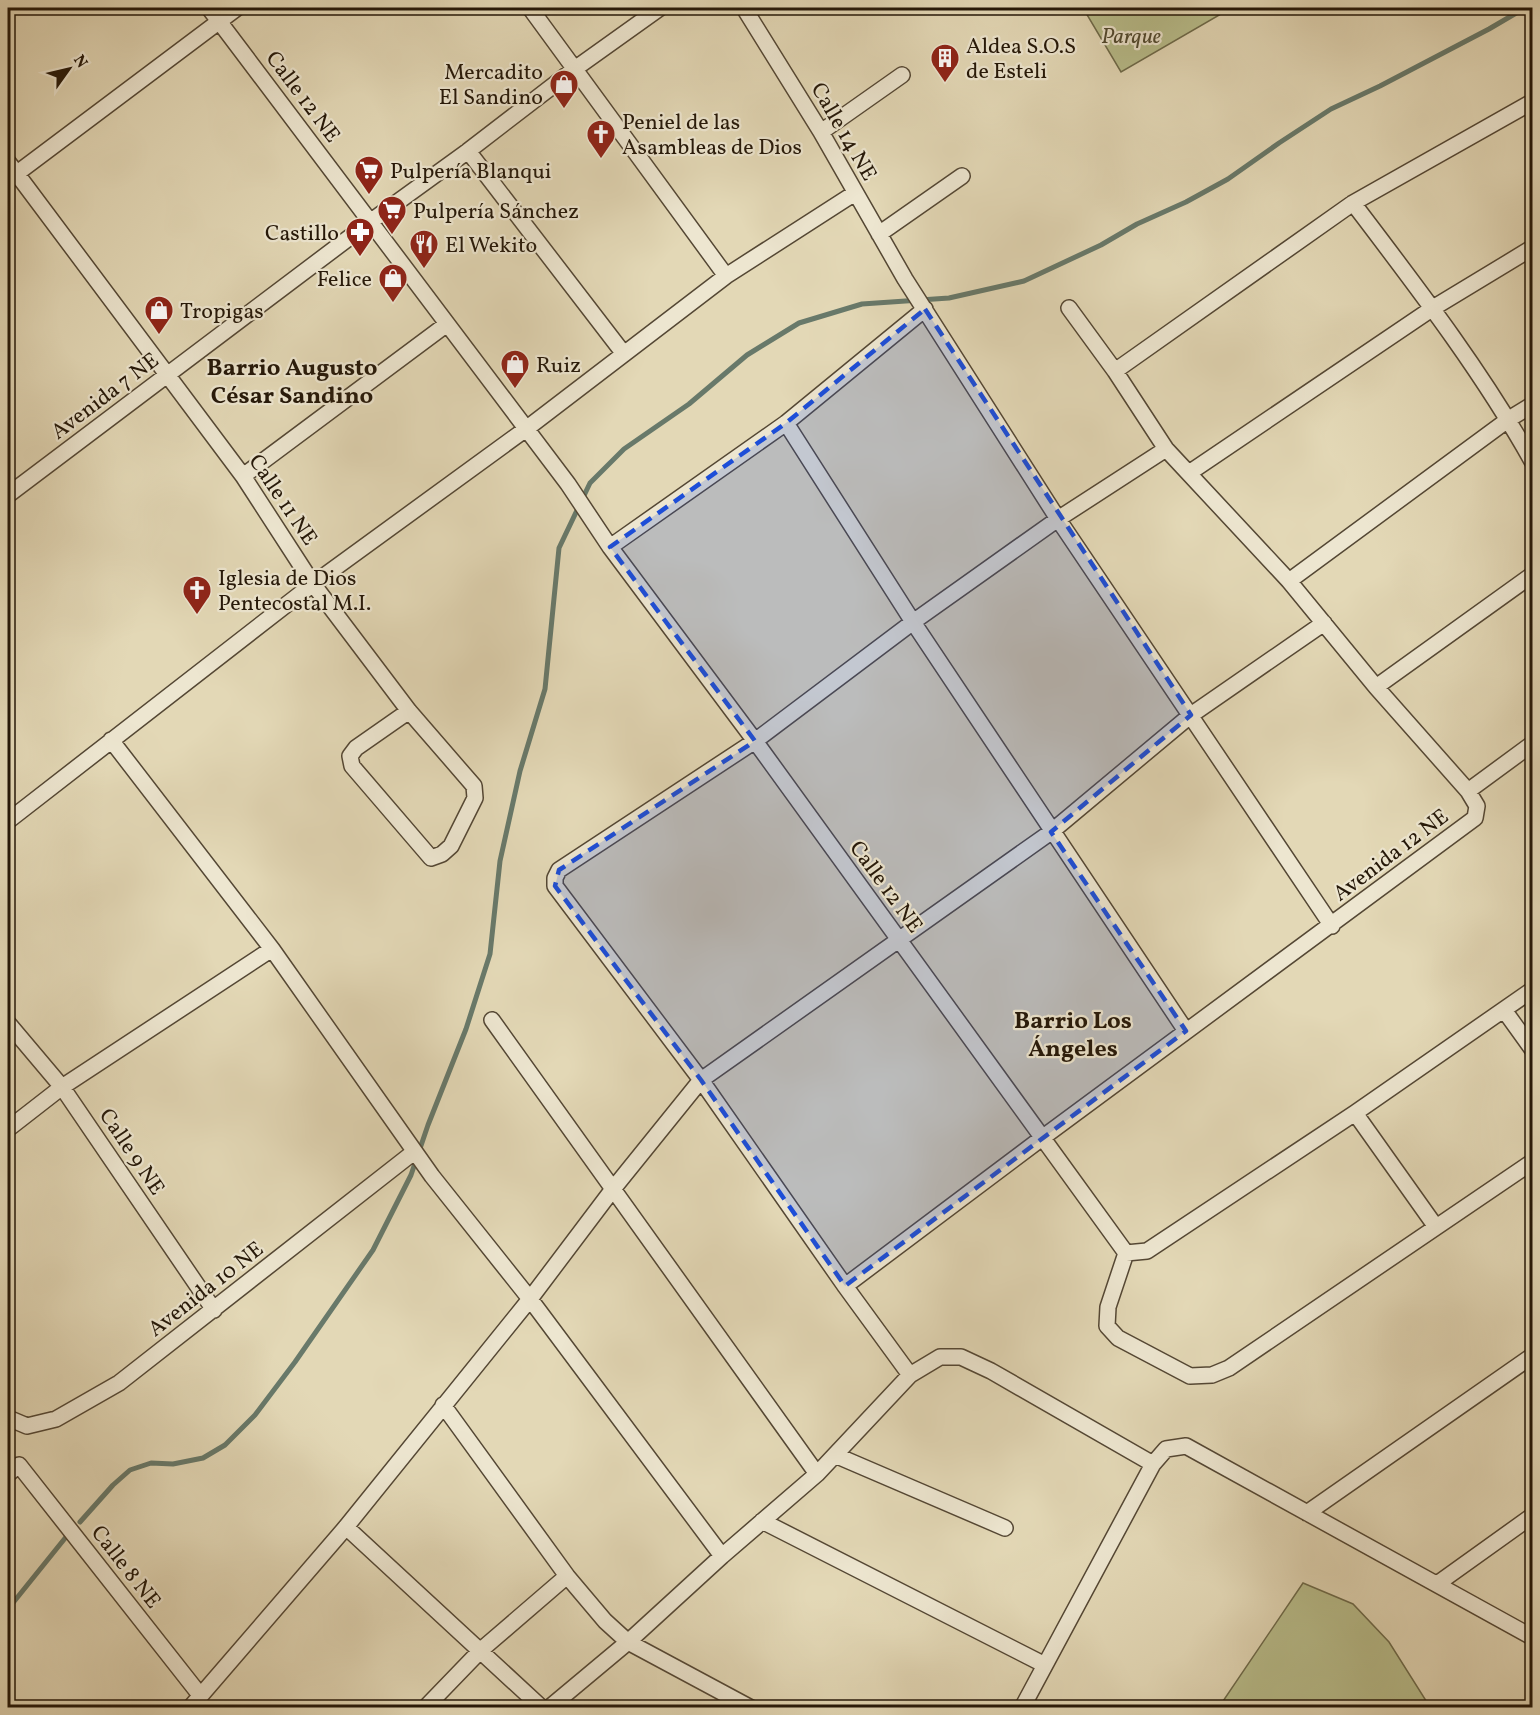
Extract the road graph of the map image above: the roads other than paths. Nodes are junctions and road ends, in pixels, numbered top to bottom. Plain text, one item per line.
1 (209, 8) edge
2 (237, 8) edge
3 (530, 8) edge
4 (660, 8) edge
5 (745, 8) edge
6 (219, 21) junction
7 (576, 68) junction
8 (902, 75) dead end
9 (1533, 102) edge
10 (821, 132) junction
11 (468, 151) junction
12 (10, 171) edge
13 (962, 176) dead end
14 (855, 193) junction
15 (1353, 203) junction
16 (370, 222) junction
17 (879, 234) junction
18 (1533, 248) edge
19 (726, 276) junction
20 (923, 306) junction
21 (1069, 308) dead end
22 (1433, 308) junction
23 (447, 324) junction
24 (624, 354) junction
25 (1115, 371) junction
26 (168, 375) junction
27 (1533, 405) edge
28 (1509, 419) junction
29 (786, 423) junction
30 (526, 429) junction
31 (1166, 449) junction
32 (1533, 461) edge
33 (1189, 473) junction
34 (243, 476) junction
35 (8, 495) edge
36 (1058, 519) junction
37 (610, 547) junction
38 (1533, 575) edge
39 (1290, 580) junction
40 (313, 584) junction
41 (913, 622) junction
42 (1324, 623) junction
43 (1376, 687) junction
44 (409, 711) junction
45 (1191, 715) junction
46 (111, 740) junction
47 (755, 741) junction
48 (1533, 744) edge
49 (1468, 792) junction
50 (8, 821) edge
51 (1052, 832) junction
52 (1332, 926) junction
53 (897, 939) junction
54 (272, 949) junction
55 (1533, 990) edge
56 (1504, 1010) junction
57 (492, 1020) dead end
58 (8, 1023) edge
59 (1186, 1031) junction
60 (1533, 1049) edge
61 (701, 1080) junction
62 (62, 1087) junction
63 (1355, 1113) junction
64 (8, 1129) edge
65 (1042, 1138) junction
66 (414, 1152) junction
67 (1533, 1162) edge
68 (613, 1189) junction
69 (1436, 1227) junction
70 (1126, 1253) junction
71 (845, 1286) junction
72 (530, 1299) junction
73 (214, 1310) junction
74 (1533, 1356) edge
75 (910, 1375) junction
76 (443, 1406) junction
77 (8, 1418) edge
78 (835, 1455) junction
79 (1153, 1464) junction
80 (13, 1469) edge
81 (817, 1474) junction
82 (1307, 1513) junction
83 (1533, 1516) edge
84 (762, 1521) junction
85 (346, 1527) junction
86 (1005, 1528) dead end
87 (722, 1556) junction
88 (567, 1576) junction
89 (1437, 1584) junction
90 (1533, 1637) edge
91 (628, 1642) junction
92 (481, 1650) junction
93 (1045, 1665) junction
94 (200, 1695) junction
95 (190, 1707) edge
96 (425, 1707) edge
97 (542, 1707) edge
98 (549, 1707) edge
99 (751, 1707) edge
100 (1022, 1707) edge

1 - 6 street, Calle 12 NE
2 - 6 street
3 - 7 street
4 - 7 street, Avenida 7 NE
5 - 10 street, Calle 14 NE
6 - 12 street
6 - 16 street, Calle 12 NE
7 - 11 street, Avenida 7 NE
7 - 19 street
8 - 10 street
9 - 15 street
10 - 14 street, Calle 14 NE
11 - 16 street, Avenida 7 NE
11 - 24 street
12 - 26 street, Calle 11 NE
13 - 17 street
14 - 17 street, Calle 14 NE
14 - 19 street
15 - 22 street
15 - 25 street
16 - 23 street, Calle 12 NE
16 - 26 street, Avenida 7 NE
17 - 20 street, Calle 14 NE
18 - 22 street
19 - 24 street
20 - 29 street
20 - 36 street, Calle 14 NE
21 - 25 street
22 - 28 street
22 - 33 street
23 - 30 street, Calle 12 NE
23 - 34 street
24 - 30 street
25 - 31 street
26 - 34 street, Calle 11 NE
26 - 35 street, Avenida 7 NE
27 - 28 street
28 - 32 street
28 - 39 street
29 - 37 street
29 - 41 street
30 - 37 street, Calle 12 NE
30 - 40 street
31 - 33 street
31 - 36 street
33 - 39 street
34 - 40 street, Calle 11 NE
36 - 41 street
36 - 45 street, Calle 14 NE
37 - 47 street, Calle 12 NE
38 - 43 street
39 - 42 street
40 - 44 street, Calle 11 NE
40 - 46 street
41 - 47 street
41 - 51 street
42 - 43 street
42 - 45 street
43 - 49 street
44 - 44 street, Calle 11 NE
45 - 51 street
45 - 52 street, Calle 14 NE
46 - 50 street
46 - 54 street
47 - 53 street, Calle 12 NE
47 - 61 street
48 - 49 street, Avenida 12 NE
49 - 52 street, Avenida 12 NE
51 - 53 street
51 - 59 street
52 - 59 street, Avenida 12 NE
53 - 61 street
53 - 65 street, Calle 12 NE
54 - 62 street
54 - 66 street
55 - 56 street
56 - 60 street
56 - 63 street
57 - 68 street
58 - 62 street, Calle 9 NE
59 - 65 street, Avenida 12 NE
61 - 68 street
61 - 71 street
62 - 64 street
62 - 73 street, Calle 9 NE
63 - 69 street
63 - 70 street
65 - 70 street, Calle 12 NE
65 - 71 street, Avenida 12 NE
66 - 72 street
66 - 73 street, Avenida 10 NE
67 - 69 street
68 - 72 street
68 - 81 street
69 - 70 street
71 - 75 street
72 - 76 street
72 - 87 street
73 - 77 street, Avenida 10 NE
74 - 82 street
75 - 78 street
75 - 79 street
76 - 85 street
76 - 88 street
78 - 81 street
78 - 86 street
79 - 82 street
79 - 93 street
80 - 94 street, Calle 8 NE
81 - 84 street
82 - 89 street
83 - 89 street
84 - 87 street
84 - 93 street
85 - 92 street
85 - 94 street
87 - 91 street
88 - 91 street
88 - 92 street
89 - 90 street
91 - 98 street
91 - 99 street
92 - 96 street
92 - 97 street
93 - 100 street
94 - 95 street

